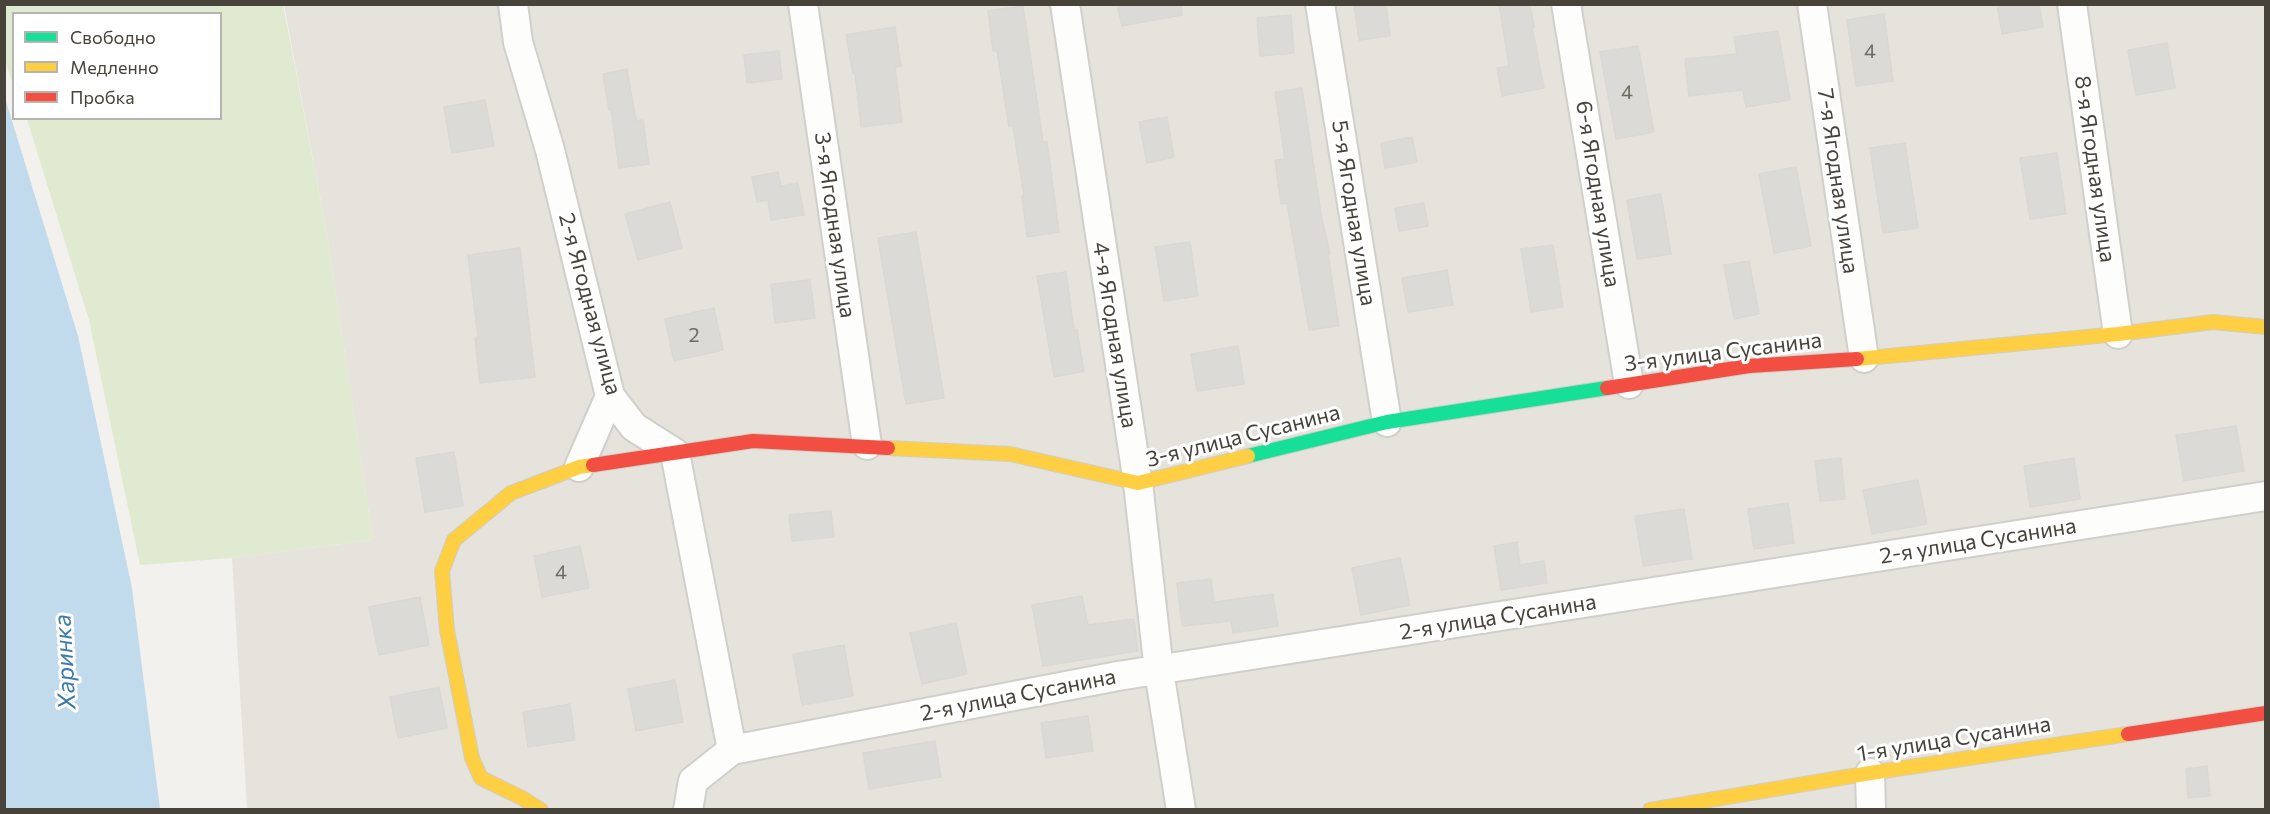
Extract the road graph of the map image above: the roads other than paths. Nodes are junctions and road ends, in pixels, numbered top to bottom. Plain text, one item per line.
1 (513, 4) edge
2 (803, 4) edge
3 (1065, 4) edge
4 (1320, 4) edge
5 (1566, 4) edge
6 (1812, 4) edge
7 (2072, 4) edge
8 (2265, 327) edge
9 (2118, 334) junction
10 (1864, 358) junction
11 (1629, 384) junction
12 (610, 396) junction
13 (1387, 422) junction
14 (867, 445) junction
15 (675, 453) junction
16 (579, 467) junction
17 (1138, 483) junction
18 (2265, 496) edge
19 (1159, 670) junction
20 (2265, 713) edge
21 (732, 750) junction
22 (1870, 773) junction
23 (541, 810) edge
24 (688, 810) edge
25 (1181, 810) edge
26 (1650, 810) edge
27 (1871, 810) edge

1 - 12 street, 2-я Ягодная улица
2 - 14 street, 3-я Ягодная улица
3 - 17 street, 4-я Ягодная улица
4 - 13 street, 5-я Ягодная улица
5 - 11 street, 6-я Ягодная улица
6 - 10 street, 7-я Ягодная улица
7 - 9 street, 8-я Ягодная улица
8 - 9 street, 3-я улица Сусанина
9 - 10 street, 3-я улица Сусанина
10 - 11 street, 3-я улица Сусанина
11 - 13 street, 3-я улица Сусанина
12 - 15 street, 2-я Ягодная улица
12 - 16 street
13 - 17 street, 3-я улица Сусанина
14 - 15 street, 3-я улица Сусанина
14 - 17 street, 3-я улица Сусанина
15 - 16 street, 3-я улица Сусанина
15 - 21 street
16 - 23 street, 3-я улица Сусанина
17 - 19 street, 4-я Ягодная улица
18 - 19 street, 2-я улица Сусанина
19 - 21 street, 2-я улица Сусанина
19 - 25 street, 4-я Ягодная улица
20 - 22 street, 1-я улица Сусанина
21 - 24 street
22 - 26 street, 1-я улица Сусанина
22 - 27 street

